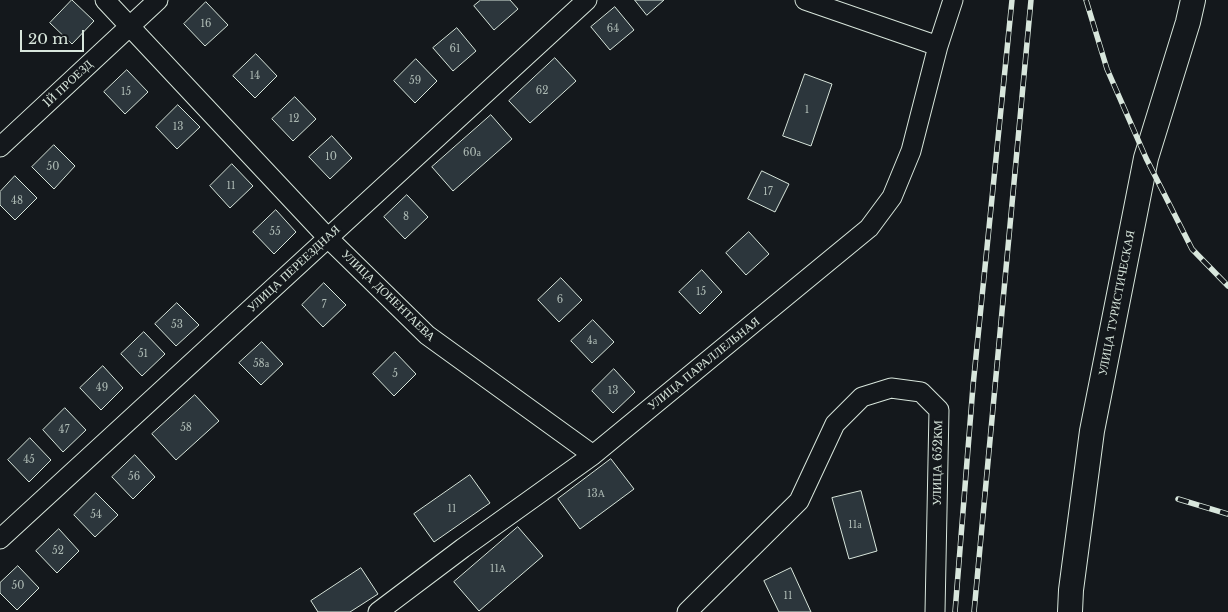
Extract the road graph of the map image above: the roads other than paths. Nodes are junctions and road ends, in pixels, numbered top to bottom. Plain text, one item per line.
1 (105, 0) edge
2 (158, 0) edge
3 (587, 0) edge
4 (805, 0) edge
5 (953, 0) edge
6 (1193, 0) edge
7 (129, 27) junction
8 (938, 46) junction
9 (0, 147) edge
10 (328, 238) junction
11 (592, 455) junction
12 (0, 539) edge
13 (378, 612) edge
14 (687, 612) edge
15 (935, 612) edge
16 (1070, 612) edge

1 - 7 street, УЛИЦА ДОНЕНТАЕВА
2 - 7 street, 1Й ПРОЕЗД
3 - 10 street, УЛИЦА ПЕРЕЕЗДНАЯ
4 - 8 street
5 - 8 street, УЛИЦА ПАРАЛЛЕЛЬНАЯ
6 - 16 street, УЛИЦА ТУРИСТИЧЕСКАЯ
7 - 9 street, 1Й ПРОЕЗД
7 - 10 street, УЛИЦА ДОНЕНТАЕВА
8 - 11 street, УЛИЦА ПАРАЛЛЕЛЬНАЯ
10 - 11 street, УЛИЦА ДОНЕНТАЕВА
10 - 12 street, УЛИЦА ПЕРЕЕЗДНАЯ
11 - 13 street, УЛИЦА ПАРАЛЛЕЛЬНАЯ
14 - 15 street, УЛИЦА 652КМ

